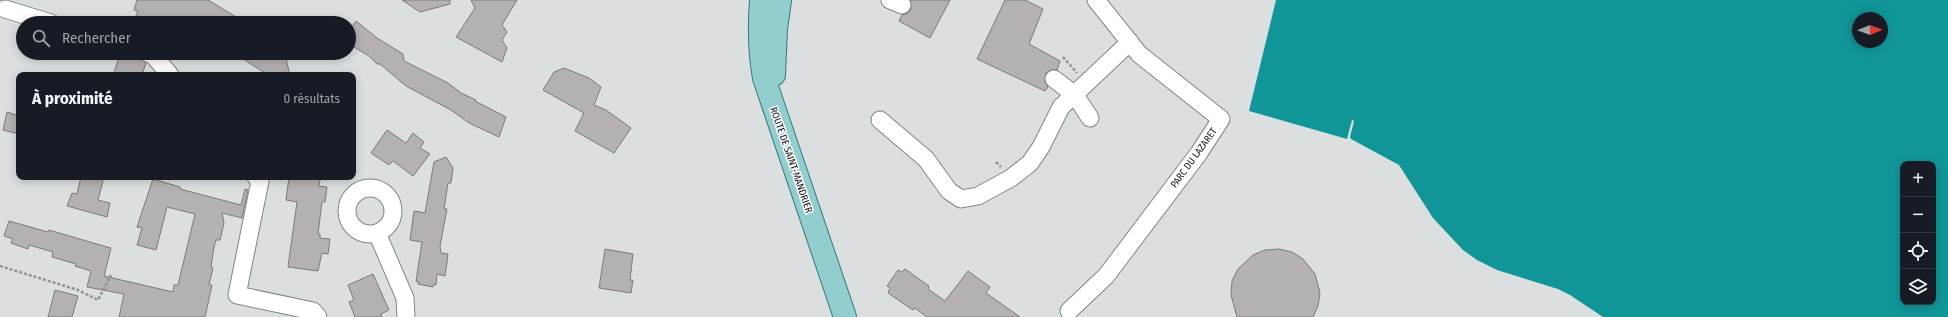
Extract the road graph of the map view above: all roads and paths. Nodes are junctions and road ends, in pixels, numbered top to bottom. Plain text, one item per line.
1 (762, 0) edge
2 (780, 0) edge
3 (1096, 0) edge
4 (4, 10) edge
5 (26, 16) edge
6 (1130, 42) junction
7 (157, 60) edge
8 (167, 72) edge
9 (1054, 79) dead end
10 (1075, 95) junction
11 (1090, 118) dead end
12 (880, 120) dead end
13 (259, 180) edge
14 (377, 233) dead end
15 (0, 266) edge
16 (111, 275) dead end
17 (1069, 311) dead end
18 (318, 317) edge
19 (406, 317) edge
20 (845, 317) edge
21 (855, 317) edge

1 - 20 main road, ROUTE DE SAINT-MANDRIER
2 - 21 main road, ROUTE DE SAINT-MANDRIER
3 - 6 street, PARC DU LAZARET
4 - 5 street
6 - 10 street
6 - 17 street, PARC DU LAZARET
7 - 8 street
9 - 10 street
10 - 11 street
10 - 12 street
13 - 18 street
14 - 19 street
15 - 16 path

